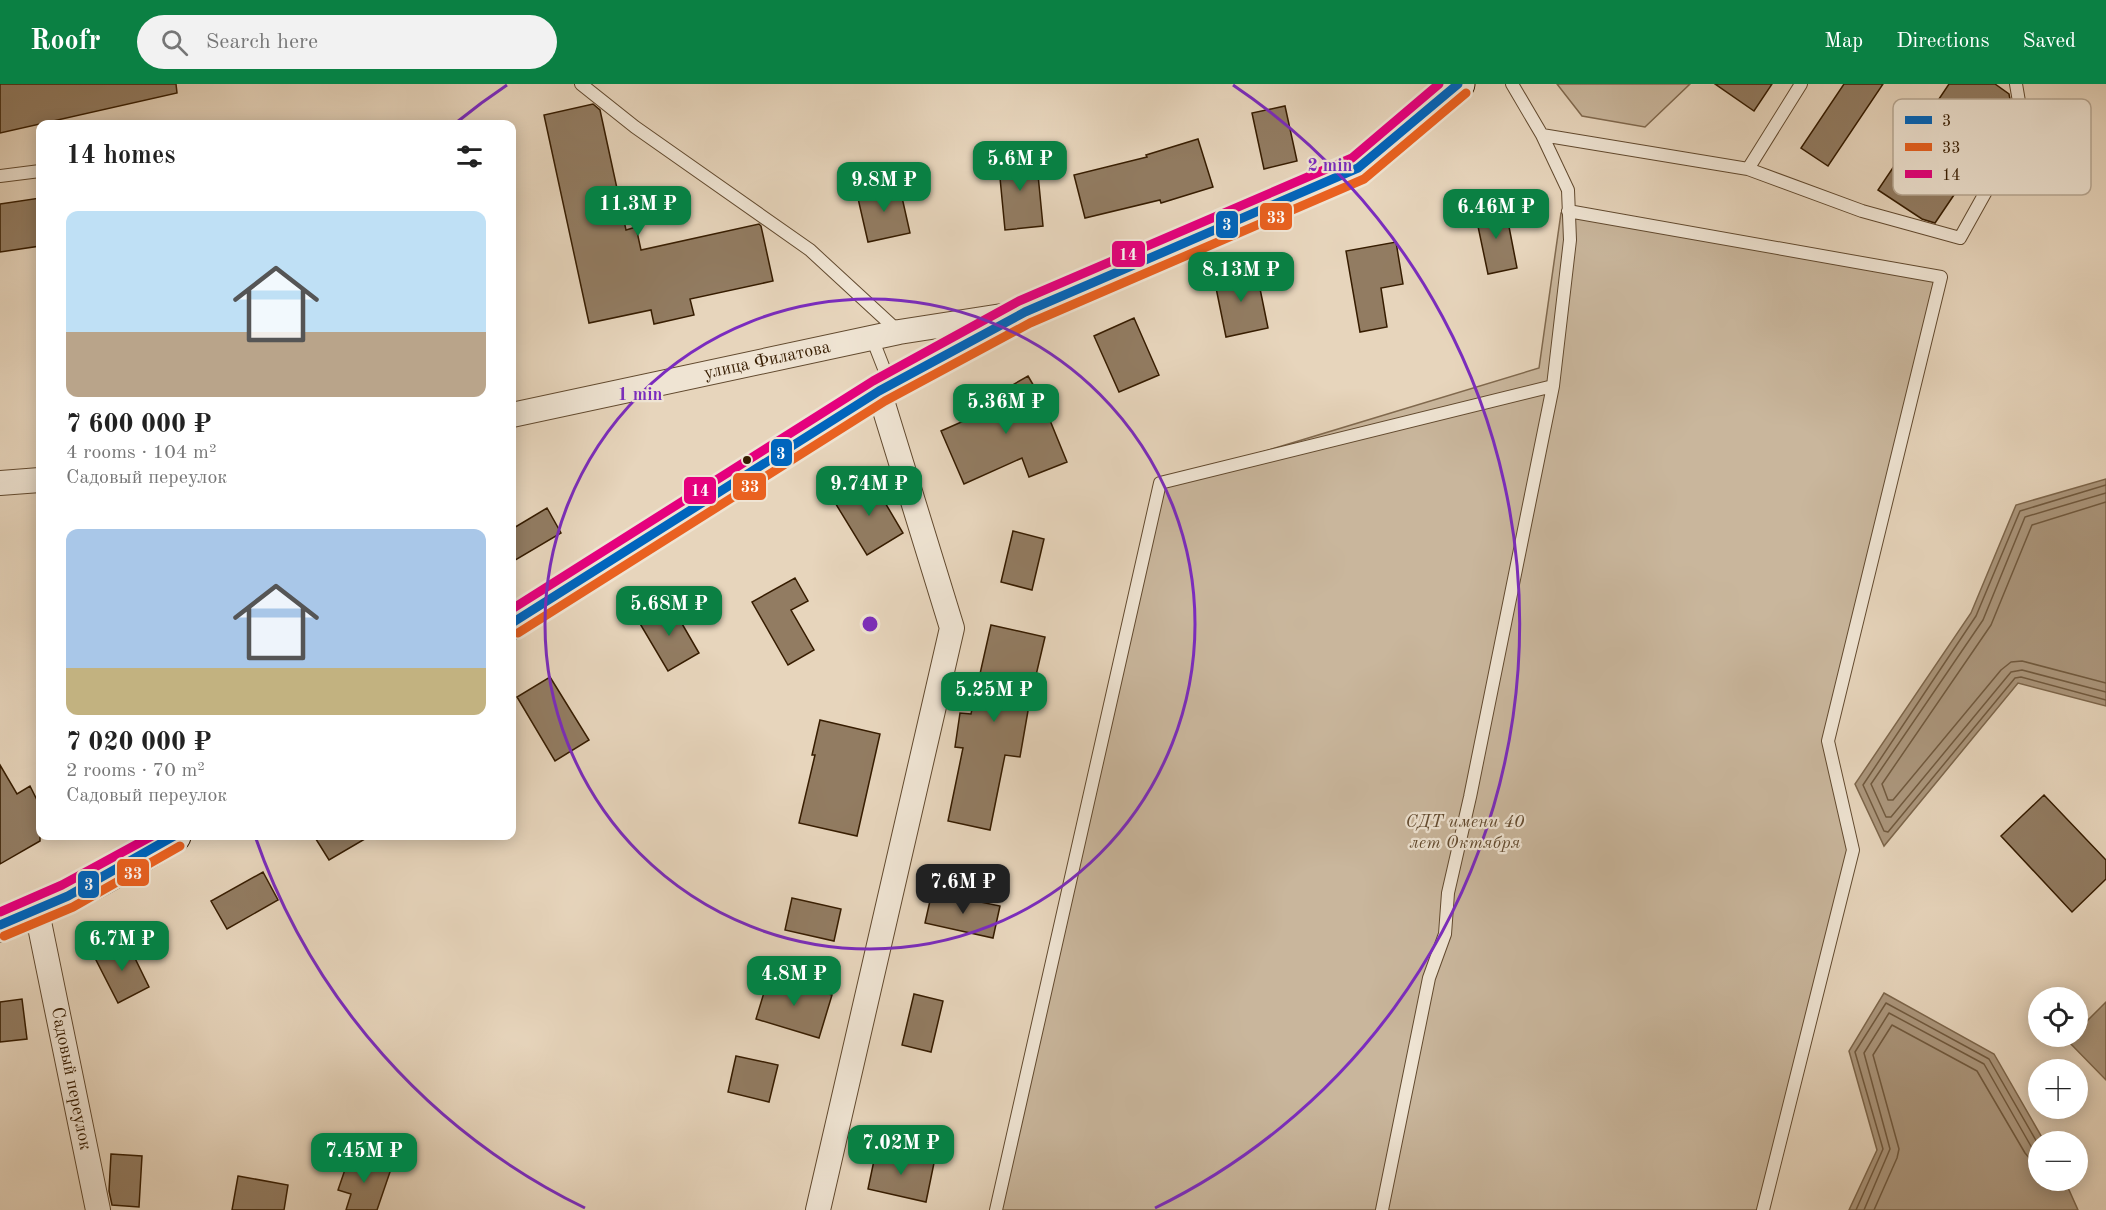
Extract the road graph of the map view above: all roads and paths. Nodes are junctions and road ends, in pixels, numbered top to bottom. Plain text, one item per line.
1 (581, 84) edge
2 (1458, 84) edge
3 (1512, 84) edge
4 (1801, 84) edge
5 (2016, 84) edge
6 (2019, 99) edge
7 (1542, 135) junction
8 (1748, 170) junction
9 (36, 172) edge
10 (0, 176) edge
11 (1984, 195) edge
12 (1568, 211) junction
13 (1025, 312) junction
14 (899, 332) junction
15 (872, 338) junction
16 (1552, 387) junction
17 (885, 388) junction
18 (516, 414) edge
19 (36, 480) edge
20 (0, 483) edge
21 (516, 620) edge
22 (167, 840) edge
23 (37, 912) junction
24 (0, 925) edge
25 (98, 1210) edge
26 (818, 1210) edge
27 (996, 1210) edge
28 (1382, 1210) edge
29 (1763, 1210) edge

1 - 14 lane
2 - 13 main road
3 - 7 lane
4 - 8 lane
5 - 6 lane
7 - 8 lane
7 - 12 lane
8 - 11 lane
9 - 10 lane
12 - 16 lane
12 - 29 lane
13 - 14 street, улица Филатова
13 - 17 main road
14 - 15 street, улица Филатова
15 - 17 lane
15 - 18 street, улица Филатова
16 - 27 lane
16 - 28 lane
17 - 21 main road
17 - 26 street
19 - 20 street
22 - 23 main road
23 - 24 main road
23 - 25 street, Садовый переулок

